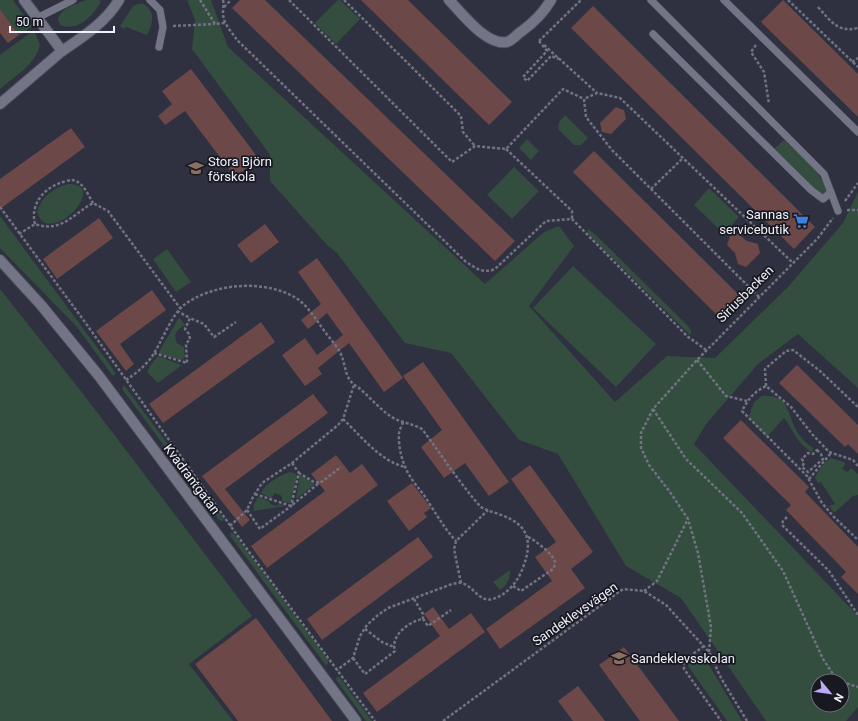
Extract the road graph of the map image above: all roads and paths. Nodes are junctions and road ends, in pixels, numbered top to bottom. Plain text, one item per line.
1 (24, 0) edge
2 (73, 0) edge
3 (119, 0) edge
4 (150, 0) edge
5 (200, 0) edge
6 (223, 0) edge
7 (232, 0) edge
8 (289, 0) edge
9 (344, 0) edge
10 (449, 0) edge
11 (551, 0) edge
12 (581, 0) edge
13 (651, 0) edge
14 (724, 0) edge
15 (788, 0) edge
16 (224, 7) junction
17 (818, 7) dead end
18 (37, 18) junction
19 (226, 23) junction
20 (215, 24) junction
21 (174, 26) dead end
22 (858, 28) edge
23 (653, 34) dead end
24 (762, 37) junction
25 (540, 40) junction
26 (159, 47) dead end
27 (62, 52) junction
28 (858, 58) edge
29 (559, 59) junction
30 (852, 62) junction
31 (858, 67) edge
32 (597, 94) junction
33 (584, 99) junction
34 (0, 104) edge
35 (767, 116) junction
36 (858, 132) edge
37 (475, 146) junction
38 (506, 149) junction
39 (683, 158) junction
40 (858, 183) edge
41 (651, 189) junction
42 (831, 192) junction
43 (93, 203) junction
44 (0, 207) edge
45 (838, 211) junction
46 (572, 220) junction
47 (35, 224) junction
48 (19, 234) junction
49 (0, 260) edge
50 (793, 263) junction
51 (759, 297) junction
52 (180, 308) junction
53 (177, 311) junction
54 (190, 318) junction
55 (236, 322) dead end
56 (706, 350) junction
57 (154, 352) junction
58 (697, 360) junction
59 (126, 380) junction
60 (354, 385) junction
61 (766, 386) junction
62 (747, 401) junction
63 (858, 407) edge
64 (653, 409) junction
65 (343, 419) junction
66 (403, 422) junction
67 (831, 452) junction
68 (808, 453) joint
69 (292, 463) junction
70 (858, 466) edge
71 (341, 467) dead end
72 (405, 467) junction
73 (300, 474) junction
74 (809, 479) junction
75 (320, 483) junction
76 (255, 494) junction
77 (291, 506) junction
78 (247, 510) junction
79 (488, 510) junction
80 (787, 517) dead end
81 (688, 519) junction
82 (230, 526) junction
83 (528, 537) junction
84 (858, 540) edge
85 (456, 542) junction
86 (461, 583) junction
87 (513, 586) junction
88 (644, 591) junction
89 (414, 599) junction
90 (451, 610) dead end
91 (858, 615) edge
92 (423, 619) junction
93 (365, 629) junction
94 (704, 646) junction
95 (394, 647) junction
96 (709, 652) junction
97 (353, 658) junction
98 (337, 670) junction
99 (832, 673) edge
100 (356, 721) edge
101 (375, 721) edge
102 (443, 721) edge
103 (721, 721) edge
104 (747, 721) edge

1 - 18 street
2 - 18 lane
3 - 27 street
4 - 26 lane
5 - 20 path
6 - 16 path
7 - 16 path
8 - 37 path
9 - 37 path
10 - 11 street
12 - 25 path
13 - 35 lane
14 - 24 lane
15 - 30 path
16 - 19 path
17 - 22 path
18 - 27 street
19 - 20 path
19 - 46 path
20 - 21 path
23 - 42 lane
24 - 35 path
24 - 36 lane
25 - 29 path
25 - 29 path
27 - 34 street
28 - 30 path
29 - 32 path
30 - 31 path
32 - 33 path
32 - 39 path
33 - 38 path
33 - 41 path
35 - 42 lane
37 - 38 path
38 - 46 path
39 - 41 path
39 - 50 path
40 - 45 path, Siriusbacken
41 - 51 path
42 - 45 lane
43 - 47 path
43 - 47 path
43 - 52 path
44 - 48 path
45 - 50 path, Siriusbacken
46 - 56 path
47 - 48 path
48 - 59 path
49 - 100 street, Kvadrantgatan
50 - 51 path, Siriusbacken
51 - 56 path, Siriusbacken
52 - 53 path
52 - 60 path
53 - 54 path
53 - 57 path
54 - 55 path
54 - 57 path
56 - 58 path, Siriusbacken
57 - 59 path
58 - 62 path
58 - 64 path, Siriusbacken
59 - 82 path
60 - 65 path
60 - 66 path
61 - 62 path
61 - 63 path
61 - 67 path
62 - 74 path
64 - 81 path, Siriusbacken
64 - 99 path
65 - 69 path
65 - 72 path
66 - 72 path
66 - 79 path
67 - 70 path
67 - 74 path
68 - 68 path
69 - 73 path
69 - 76 path
71 - 75 path
72 - 85 path
73 - 75 path
73 - 77 path
74 - 84 path
75 - 77 path
76 - 77 path
76 - 78 path
77 - 78 path
78 - 82 path
79 - 83 path
79 - 85 path
80 - 91 path
81 - 88 path
81 - 96 path, Siriusbacken
82 - 98 path
83 - 87 path
83 - 87 path
85 - 86 path
86 - 87 path
86 - 89 path
88 - 94 path, Sandeklevsvägen
88 - 102 path, Sandeklevsvägen
89 - 92 path
89 - 93 path
90 - 92 path
92 - 95 path
93 - 95 path
93 - 97 path
94 - 96 path, Sandeklevsvägen
94 - 103 path
95 - 97 path
96 - 104 path, Sandeklevsvägen
97 - 98 path
98 - 101 path

